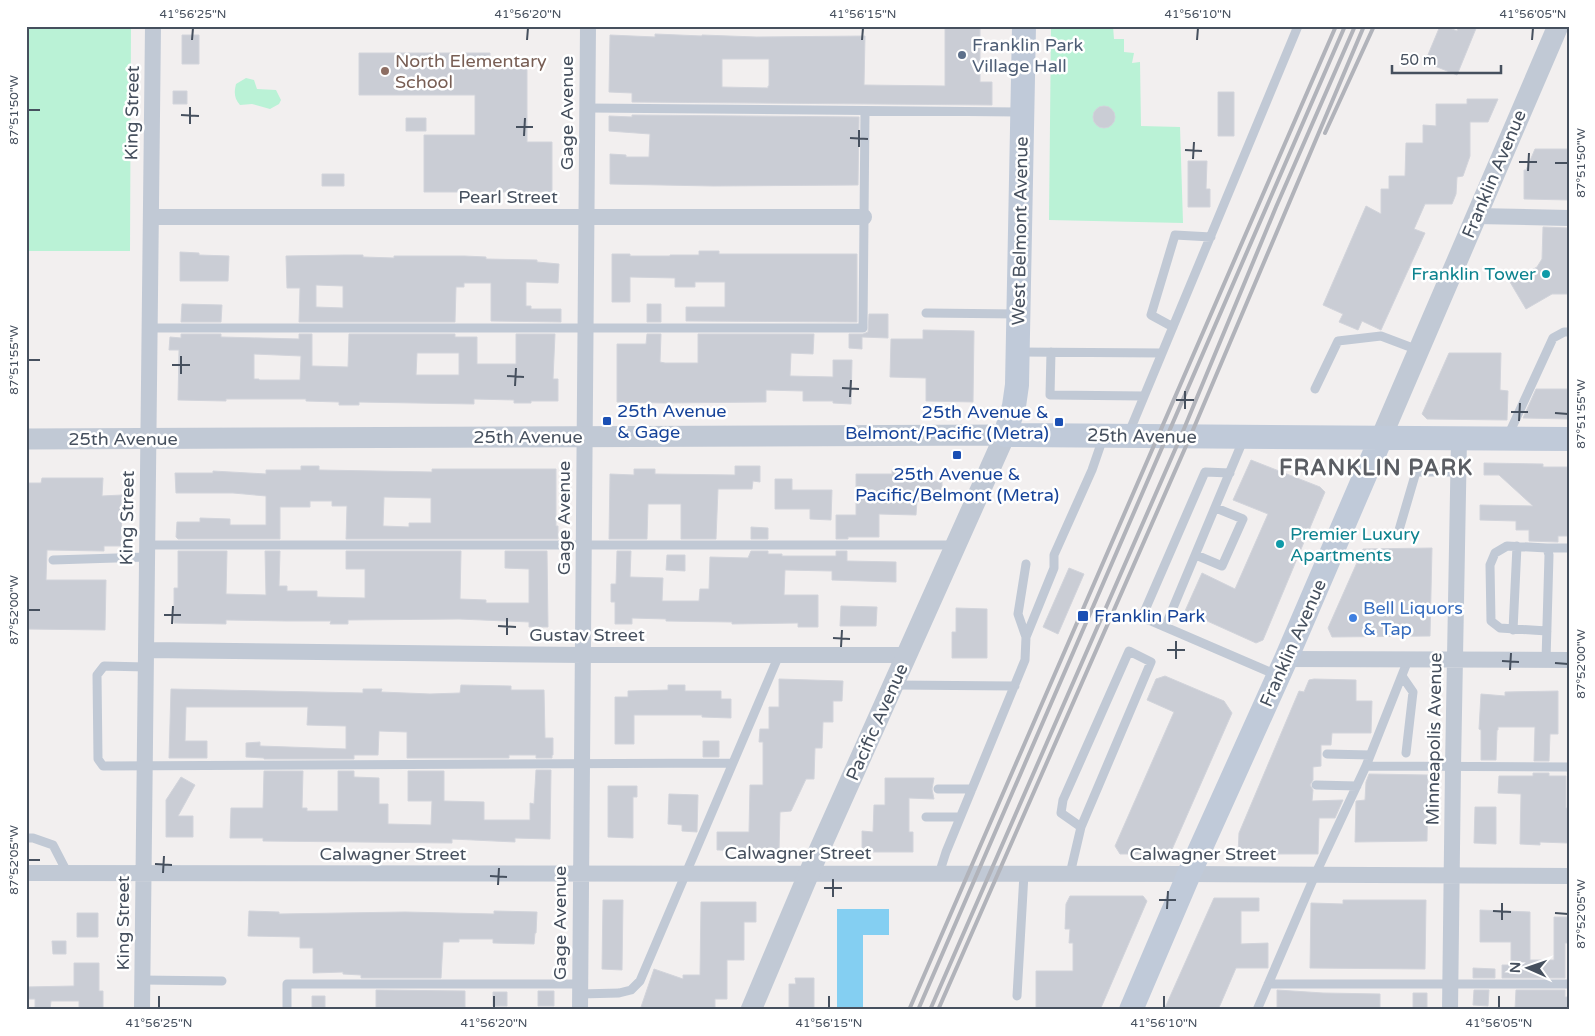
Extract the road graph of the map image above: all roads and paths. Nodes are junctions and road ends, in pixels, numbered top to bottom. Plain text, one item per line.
1 (153, 26) edge
2 (588, 26) edge
3 (1024, 26) edge
4 (1298, 26) edge
5 (1558, 26) edge
6 (588, 108) junction
7 (865, 111) junction
8 (1022, 112) junction
9 (1476, 216) junction
10 (151, 217) junction
11 (864, 217) junction
12 (587, 218) junction
13 (1569, 218) edge
14 (1211, 237) junction
15 (926, 313) dead end
16 (1018, 314) junction
17 (1173, 327) junction
18 (150, 328) junction
19 (585, 328) junction
20 (1569, 332) edge
21 (1418, 350) junction
22 (1017, 352) junction
23 (1051, 352) junction
24 (1162, 353) junction
25 (1315, 388) dead end
26 (1144, 396) junction
27 (1005, 435) junction
28 (1104, 436) junction
29 (1128, 436) junction
30 (585, 437) junction
31 (1245, 437) junction
32 (1381, 438) junction
33 (1459, 438) junction
34 (26, 439) edge
35 (148, 439) junction
36 (1507, 439) junction
37 (1569, 439) edge
38 (1459, 472) junction
39 (1230, 474) junction
40 (1216, 508) junction
41 (1399, 530) dead end
42 (584, 545) junction
43 (956, 545) junction
44 (1517, 546) junction
45 (1547, 548) junction
46 (1569, 548) edge
47 (147, 551) junction
48 (1196, 555) junction
49 (53, 560) dead end
50 (1026, 564) dead end
51 (1165, 627) junction
52 (1513, 630) junction
53 (1547, 631) junction
54 (1026, 637) junction
55 (146, 650) junction
56 (908, 654) junction
57 (583, 655) junction
58 (779, 655) junction
59 (1408, 660) junction
60 (1455, 660) junction
61 (1546, 660) junction
62 (1569, 660) edge
63 (146, 667) junction
64 (1282, 667) junction
65 (1402, 676) junction
66 (894, 685) junction
67 (1015, 686) junction
68 (1406, 753) dead end
69 (1327, 754) dead end
70 (1370, 755) junction
71 (732, 763) junction
72 (582, 764) junction
73 (144, 766) junction
74 (1366, 766) junction
75 (1453, 767) junction
76 (1569, 767) edge
77 (1316, 785) dead end
78 (1357, 786) junction
79 (938, 789) dead end
80 (972, 789) junction
81 (926, 817) dead end
82 (960, 817) junction
83 (1081, 827) junction
84 (26, 838) edge
85 (26, 873) edge
86 (685, 873) junction
87 (809, 873) junction
88 (68, 874) junction
89 (143, 874) junction
90 (581, 874) junction
91 (939, 874) junction
92 (1024, 874) junction
93 (1070, 874) junction
94 (1189, 874) junction
95 (1315, 875) junction
96 (1452, 876) junction
97 (1569, 876) edge
98 (142, 980) junction
99 (222, 981) dead end
100 (1268, 984) junction
101 (1451, 984) junction
102 (1569, 984) edge
103 (580, 996) edge
104 (1017, 996) dead end
105 (142, 1010) edge
106 (287, 1010) edge
107 (751, 1010) edge
108 (1131, 1010) edge
109 (1257, 1010) edge
110 (1450, 1010) edge

1 - 10 street, King Street
2 - 6 street, Gage Avenue
3 - 8 main road, West Belmont Avenue
4 - 14 lane
5 - 9 street, Franklin Avenue
6 - 7 lane
6 - 12 street, Gage Avenue
7 - 8 lane
7 - 11 lane
8 - 16 main road, West Belmont Avenue
9 - 13 street
9 - 21 street, Franklin Avenue
10 - 12 street, Pearl Street
10 - 18 street, King Street
11 - 12 street, Pearl Street
11 - 19 lane
12 - 19 street, Gage Avenue
14 - 17 lane
14 - 17 lane
15 - 16 lane
16 - 22 main road, West Belmont Avenue
17 - 24 lane
18 - 19 lane
18 - 35 street, King Street
19 - 30 street, Gage Avenue
20 - 36 lane
21 - 25 lane
21 - 32 street, Franklin Avenue
22 - 23 lane
22 - 27 main road, West Belmont Avenue
23 - 24 lane
23 - 26 lane
24 - 26 lane
26 - 29 lane
27 - 28 main road, 25th Avenue
27 - 30 street, 25th Avenue
27 - 43 street, Pacific Avenue
28 - 29 main road, 25th Avenue
28 - 54 lane
29 - 31 main road, 25th Avenue
30 - 35 street, 25th Avenue
30 - 42 street, Gage Avenue
31 - 32 main road, 25th Avenue
31 - 39 lane
32 - 33 main road, 25th Avenue
32 - 64 main road, Franklin Avenue
33 - 36 main road, 25th Avenue
33 - 38 street, Minneapolis Avenue
34 - 35 street, 25th Avenue
35 - 47 street, King Street
36 - 37 main road, 25th Avenue
38 - 41 lane
38 - 60 street, Minneapolis Avenue
39 - 40 lane
39 - 51 lane
40 - 48 lane
40 - 48 lane
42 - 43 lane
42 - 47 lane
42 - 57 street, Gage Avenue
43 - 56 street, Pacific Avenue
44 - 45 lane
44 - 52 lane
44 - 52 lane
45 - 46 lane
45 - 53 lane
47 - 49 lane
47 - 55 street, King Street
48 - 51 lane
50 - 54 lane
51 - 64 lane
52 - 53 lane
53 - 61 lane
54 - 67 lane
55 - 57 street, Gustav Street
55 - 63 street, King Street
56 - 58 street, Gustav Street
56 - 66 street, Pacific Avenue
57 - 58 street, Gustav Street
57 - 72 street, Gage Avenue
58 - 71 lane
59 - 60 street
59 - 64 street
59 - 65 lane
60 - 61 street
60 - 75 street, Minneapolis Avenue
61 - 62 street
63 - 73 street, King Street
63 - 73 lane
64 - 94 main road, Franklin Avenue
65 - 68 lane
65 - 70 lane
66 - 67 lane
66 - 87 street, Pacific Avenue
67 - 80 lane
69 - 70 lane
70 - 74 lane
71 - 72 lane
71 - 86 lane
72 - 73 lane
72 - 90 street, Gage Avenue
73 - 89 street, King Street
74 - 75 lane
74 - 78 lane
75 - 76 lane
75 - 96 street, Minneapolis Avenue
77 - 78 lane
78 - 95 lane
79 - 80 lane
80 - 82 lane
81 - 82 lane
82 - 91 lane
83 - 83 lane
83 - 93 lane
84 - 88 lane
85 - 88 street, Calwagner Street
86 - 87 street, Calwagner Street
86 - 90 street, Calwagner Street
86 - 103 lane
87 - 91 street, Calwagner Street
87 - 107 street, Pacific Avenue
88 - 89 street, Calwagner Street
89 - 90 street, Calwagner Street
89 - 98 street, King Street
90 - 103 street, Gage Avenue
91 - 92 street, Calwagner Street
92 - 93 street, Calwagner Street
92 - 104 lane
93 - 94 street, Calwagner Street
94 - 95 street, Calwagner Street
94 - 108 main road, Franklin Avenue
95 - 96 street, Calwagner Street
95 - 100 lane
96 - 97 street, Calwagner Street
96 - 101 street, Minneapolis Avenue
98 - 99 lane
98 - 105 street, King Street
100 - 101 lane
100 - 109 lane
101 - 102 lane
101 - 110 street, Minneapolis Avenue
103 - 106 lane

